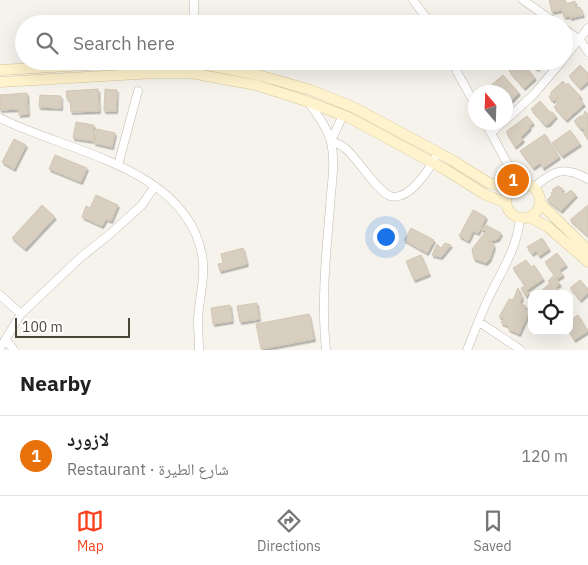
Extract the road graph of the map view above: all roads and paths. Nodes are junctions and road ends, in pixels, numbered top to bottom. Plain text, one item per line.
1 (194, 0) edge
2 (413, 0) edge
3 (523, 0) edge
4 (194, 15) edge
5 (424, 15) edge
6 (544, 15) edge
7 (588, 28) edge
8 (573, 35) edge
9 (580, 40) junction
10 (573, 48) edge
11 (588, 52) edge
12 (15, 69) edge
13 (0, 70) edge
14 (191, 70) edge
15 (233, 70) edge
16 (456, 70) edge
17 (554, 70) edge
18 (191, 74) junction
19 (0, 82) edge
20 (138, 91) dead end
21 (468, 92) edge
22 (306, 101) junction
23 (513, 113) edge
24 (343, 116) junction
25 (0, 118) edge
26 (489, 130) edge
27 (495, 130) edge
28 (491, 134) junction
29 (331, 140) junction
30 (438, 152) junction
31 (432, 162) junction
32 (118, 165) junction
33 (588, 179) edge
34 (155, 186) junction
35 (515, 187) junction
36 (533, 188) junction
37 (506, 203) junction
38 (540, 203) junction
39 (524, 218) junction
40 (588, 250) edge
41 (588, 262) edge
42 (0, 295) edge
43 (21, 314) junction
44 (479, 322) junction
45 (6, 340) junction
46 (0, 348) edge
47 (14, 350) edge
48 (199, 350) edge
49 (326, 350) edge
50 (467, 350) edge
51 (521, 350) edge

1 - 4 street
2 - 5 street
3 - 6 street
7 - 9 street
8 - 9 street
9 - 10 street
9 - 11 street
12 - 13 main road
14 - 18 street
15 - 30 main road
16 - 21 street
17 - 23 street
18 - 19 main road
18 - 22 main road
20 - 32 street
22 - 24 main road
22 - 29 street
24 - 29 street
24 - 31 main road
25 - 32 street
26 - 28 street
27 - 28 street
28 - 35 street
29 - 31 street
29 - 49 street
30 - 31 street
30 - 35 main road
31 - 37 main road
32 - 34 street
33 - 36 street
34 - 43 street
34 - 48 street
35 - 36 main road
35 - 37 main road
36 - 38 main road
37 - 39 main road
38 - 39 main road
38 - 40 main road
39 - 41 main road
39 - 44 street
42 - 43 street
43 - 45 street
44 - 50 street
44 - 51 street
45 - 46 street
45 - 47 street

